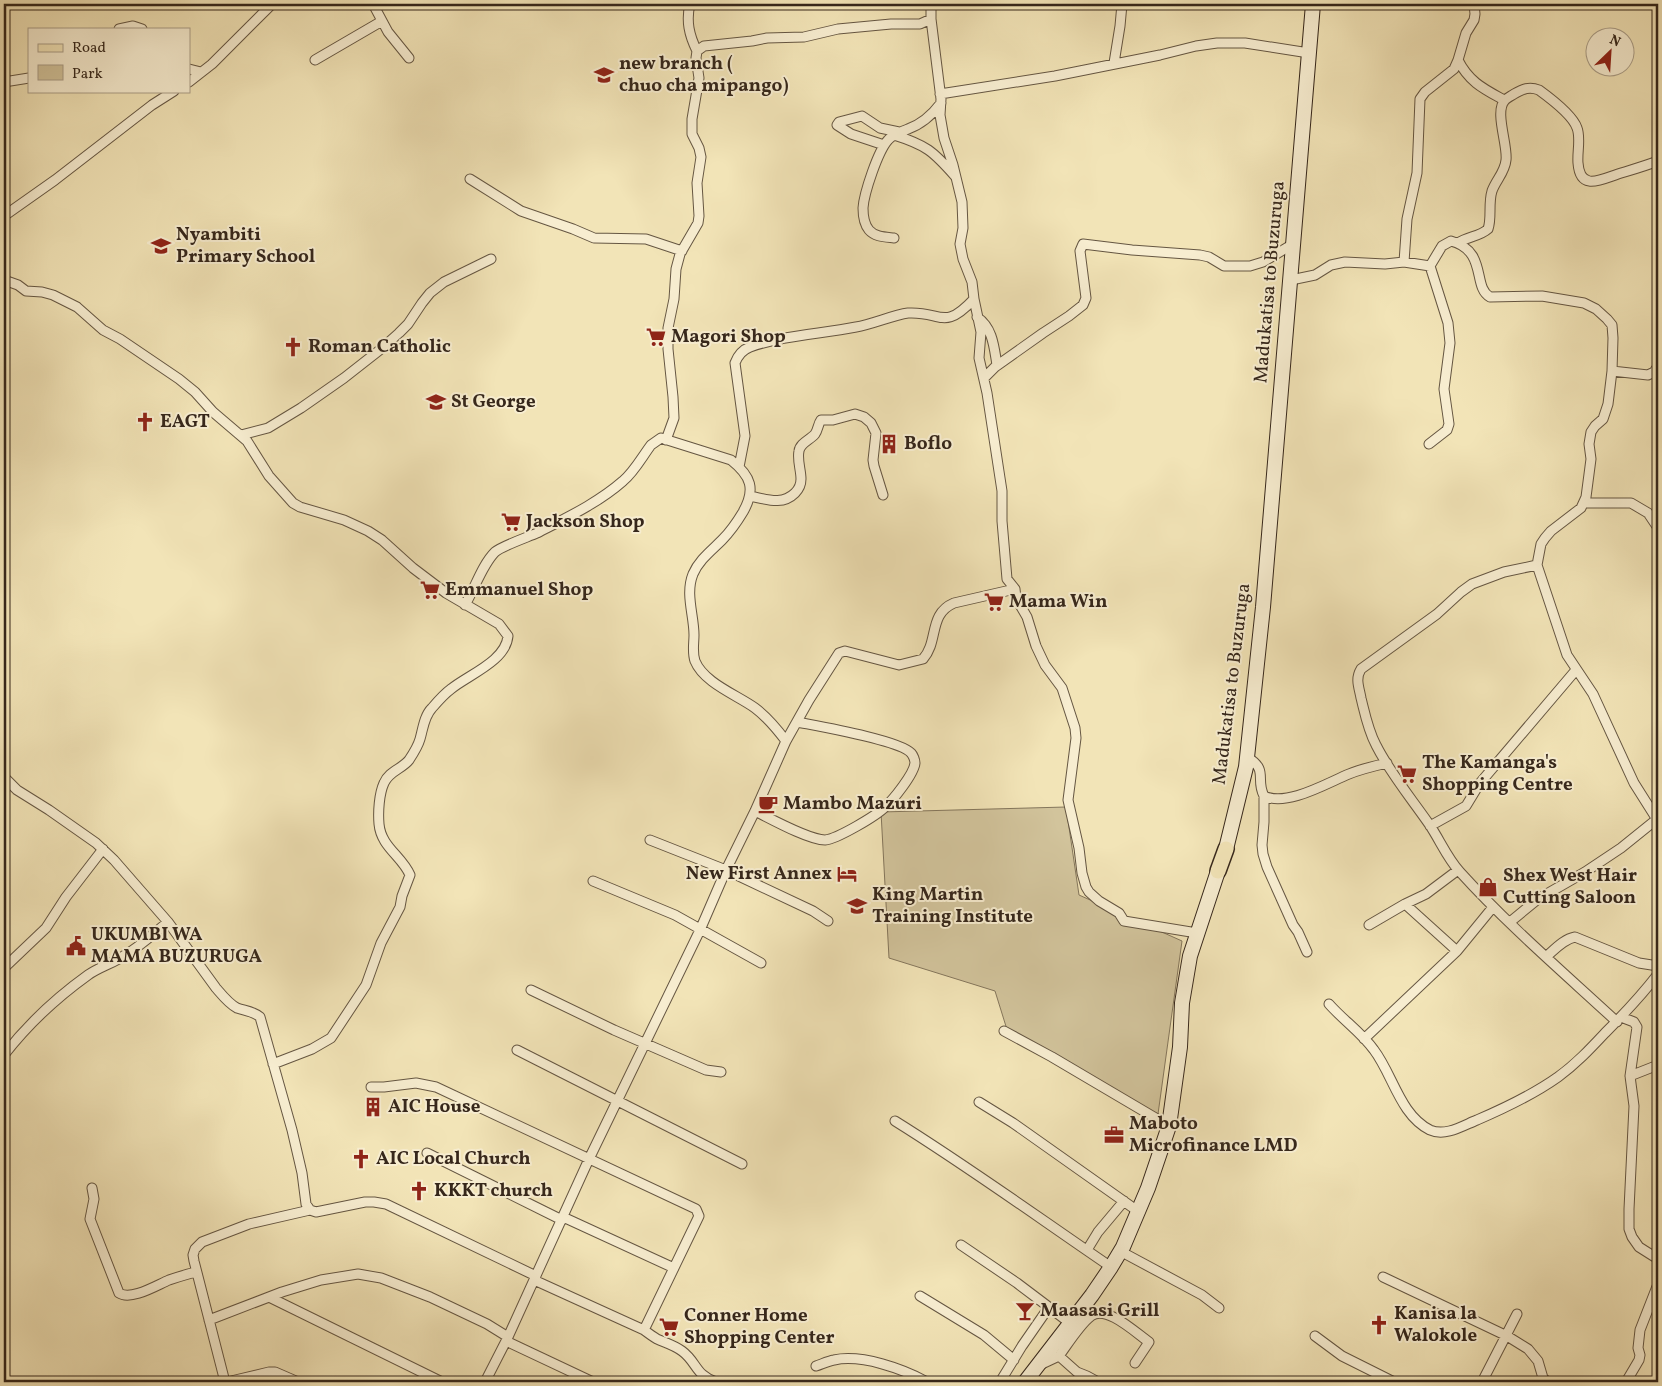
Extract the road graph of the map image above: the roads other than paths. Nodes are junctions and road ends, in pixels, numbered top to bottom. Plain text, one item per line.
1 (272, 4) edge
2 (373, 4) edge
3 (690, 4) edge
4 (931, 4) edge
5 (1122, 4) edge
6 (1313, 4) edge
7 (1474, 4) edge
8 (932, 19) junction
9 (382, 21) junction
10 (124, 28) edge
11 (139, 28) edge
12 (697, 50) junction
13 (1309, 53) junction
14 (409, 58) dead end
15 (315, 60) dead end
16 (1458, 60) junction
17 (1114, 63) junction
18 (190, 69) edge
19 (201, 72) junction
20 (28, 78) edge
21 (190, 81) edge
22 (4, 82) edge
23 (172, 92) edge
24 (940, 98) junction
25 (1504, 100) junction
26 (897, 134) junction
27 (884, 146) junction
28 (1658, 161) edge
29 (956, 178) junction
30 (470, 179) dead end
31 (4, 216) edge
32 (894, 238) dead end
33 (1458, 243) junction
34 (1293, 244) junction
35 (682, 251) junction
36 (491, 259) dead end
37 (1404, 262) junction
38 (1430, 266) junction
39 (4, 280) edge
40 (1291, 280) junction
41 (974, 299) junction
42 (977, 317) junction
43 (997, 365) junction
44 (1658, 366) edge
45 (1612, 370) junction
46 (984, 378) junction
47 (241, 436) junction
48 (666, 440) junction
49 (1429, 444) dead end
50 (739, 467) junction
51 (883, 495) dead end
52 (750, 496) junction
53 (1584, 503) junction
54 (1658, 528) edge
55 (1537, 565) junction
56 (1015, 589) junction
57 (465, 605) junction
58 (1576, 670) junction
59 (797, 722) junction
60 (786, 741) junction
61 (1247, 757) junction
62 (1387, 763) junction
63 (4, 777) edge
64 (1264, 796) junction
65 (755, 811) junction
66 (1657, 820) edge
67 (1430, 826) junction
68 (650, 840) dead end
69 (103, 849) junction
70 (1226, 849) joint
71 (726, 870) junction
72 (1458, 870) junction
73 (1218, 871) joint
74 (593, 880) dead end
75 (1405, 904) junction
76 (1493, 907) junction
77 (828, 920) dead end
78 (168, 922) junction
79 (1510, 922) junction
80 (1369, 925) dead end
81 (700, 930) junction
82 (1197, 933) junction
83 (1457, 951) junction
84 (1307, 952) dead end
85 (1547, 956) junction
86 (761, 963) dead end
87 (1658, 966) edge
88 (4, 968) edge
89 (1658, 974) edge
90 (531, 990) dead end
91 (1329, 1004) dead end
92 (1619, 1019) junction
93 (1004, 1031) dead end
94 (1364, 1039) junction
95 (646, 1044) junction
96 (517, 1050) dead end
97 (4, 1055) edge
98 (273, 1064) junction
99 (1658, 1065) edge
100 (721, 1072) dead end
101 (1630, 1076) junction
102 (371, 1087) dead end
103 (618, 1101) junction
104 (979, 1102) dead end
105 (895, 1121) dead end
106 (1169, 1126) junction
107 (427, 1153) dead end
108 (590, 1159) junction
109 (742, 1164) dead end
110 (92, 1188) dead end
111 (1124, 1201) junction
112 (310, 1210) junction
113 (1139, 1212) junction
114 (562, 1218) junction
115 (961, 1245) dead end
116 (1087, 1250) junction
117 (1120, 1251) junction
118 (1658, 1259) edge
119 (1111, 1266) junction
120 (674, 1268) junction
121 (196, 1272) junction
122 (1383, 1277) dead end
123 (535, 1278) junction
124 (1658, 1284) edge
125 (920, 1296) dead end
126 (271, 1298) junction
127 (1049, 1307) junction
128 (1219, 1308) dead end
129 (1517, 1314) dead end
130 (209, 1320) junction
131 (1070, 1323) junction
132 (644, 1330) junction
133 (1315, 1336) dead end
134 (1507, 1336) junction
135 (507, 1339) junction
136 (1059, 1356) junction
137 (1014, 1360) junction
138 (1135, 1363) dead end
139 (1039, 1365) junction
140 (816, 1366) dead end
141 (226, 1382) edge
142 (298, 1382) edge
143 (442, 1382) edge
144 (486, 1382) edge
145 (593, 1382) edge
146 (716, 1382) edge
147 (927, 1382) edge
148 (1000, 1382) edge
149 (1025, 1382) edge
150 (1098, 1382) edge
151 (1390, 1382) edge
152 (1482, 1382) edge
153 (1548, 1382) edge
154 (1626, 1382) edge

1 - 19 street
2 - 9 street
3 - 12 street
4 - 8 street
5 - 17 street
6 - 13 main road, Madukatisa to Buzuruga
7 - 16 street
8 - 12 street
8 - 24 street
9 - 14 street
9 - 15 street
10 - 11 street
12 - 35 street
13 - 17 street
13 - 34 main road, Madukatisa to Buzuruga
16 - 25 street
16 - 37 street
17 - 24 street
18 - 19 street
19 - 21 street
20 - 22 street
23 - 31 street
24 - 26 street
24 - 29 street
25 - 28 street
25 - 33 street
26 - 27 street
26 - 27 street
26 - 29 street
27 - 32 street
29 - 41 street
30 - 35 street
33 - 38 street
33 - 45 street
34 - 40 main road, Madukatisa to Buzuruga
34 - 43 street
35 - 48 street
36 - 47 street
37 - 38 street
37 - 40 street
38 - 49 street
39 - 47 street
40 - 61 main road, Madukatisa to Buzuruga
41 - 42 street
41 - 50 street
42 - 43 street
42 - 46 street
43 - 46 street
44 - 45 street
45 - 53 street
46 - 56 street
47 - 57 street
48 - 50 street
48 - 57 street
50 - 52 street
51 - 52 street
52 - 60 street
53 - 54 street
53 - 55 street
55 - 58 street
55 - 62 street
56 - 59 street
56 - 82 street
57 - 98 street
58 - 66 street
58 - 67 street
59 - 60 street
59 - 65 street
60 - 65 street
61 - 64 street
61 - 70 main road, Madukatisa to Buzuruga
62 - 64 street
62 - 67 street
63 - 69 street
64 - 84 street
65 - 71 street
66 - 79 street
67 - 72 street
68 - 71 street
69 - 78 street
69 - 88 street
70 - 73 main road, Madukatisa to Buzuruga
71 - 77 street
71 - 81 street
72 - 75 street
72 - 76 street
73 - 82 main road, Madukatisa to Buzuruga
74 - 81 street
75 - 80 street
75 - 83 street
76 - 79 street
76 - 83 street
78 - 97 street
78 - 98 street
79 - 85 street
81 - 86 street
81 - 95 street
82 - 106 main road, Madukatisa to Buzuruga
83 - 94 street
85 - 87 street
85 - 92 street
89 - 92 street
90 - 95 street
91 - 94 street
92 - 94 street
92 - 101 street
93 - 106 street
95 - 100 street
95 - 103 street
96 - 103 street
98 - 112 street
99 - 101 street
101 - 118 street
102 - 108 street
103 - 108 street
103 - 109 street
104 - 111 street
105 - 116 street
106 - 113 main road, Madukatisa to Buzuruga
107 - 114 street
108 - 114 street
108 - 120 street
110 - 121 street
111 - 113 street
111 - 116 street
112 - 121 street
112 - 123 street
113 - 117 main road, Madukatisa to Buzuruga
114 - 120 street
114 - 123 street
115 - 127 street
116 - 119 street
117 - 119 main road, Madukatisa to Buzuruga
117 - 128 street
119 - 131 main road, Madukatisa to Buzuruga
120 - 132 street
121 - 130 street
122 - 134 street
123 - 132 street
123 - 135 street
124 - 154 street
125 - 137 street
126 - 130 street
126 - 135 street
126 - 143 street
127 - 131 street
127 - 137 street
129 - 134 street
130 - 141 street
131 - 139 main road, Madukatisa to Buzuruga
132 - 146 street
133 - 151 street
134 - 152 street
134 - 153 street
135 - 144 street
135 - 145 street
136 - 138 street
136 - 139 street
136 - 150 street
137 - 148 street
139 - 149 main road, Madukatisa to Buzuruga
140 - 147 street
141 - 142 street

